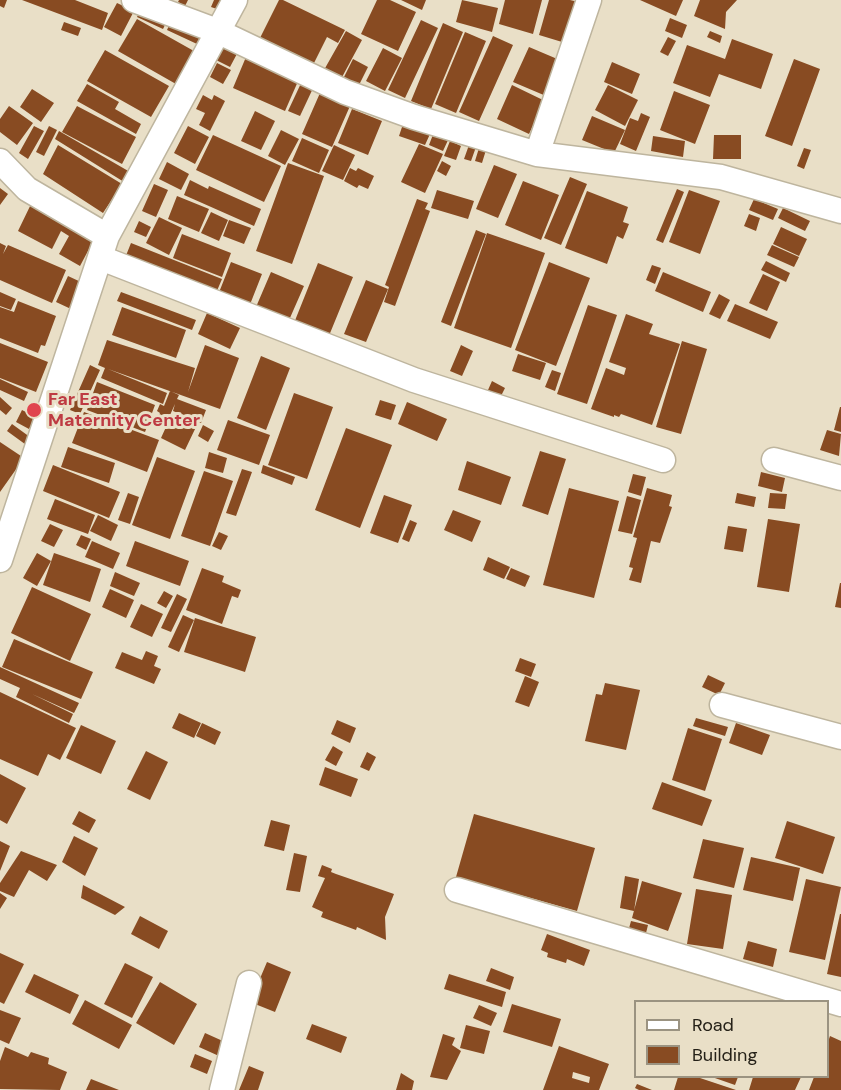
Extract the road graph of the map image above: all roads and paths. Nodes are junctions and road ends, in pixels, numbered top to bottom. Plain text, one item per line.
1 (134, 0) edge
2 (235, 0) edge
3 (589, 0) edge
4 (217, 31) junction
5 (537, 154) junction
6 (0, 161) edge
7 (841, 211) edge
8 (104, 247) junction
9 (663, 460) dead end
10 (774, 460) dead end
11 (841, 478) edge
12 (0, 560) edge
13 (722, 705) dead end
14 (841, 737) edge
15 (457, 890) dead end
16 (249, 983) dead end
17 (828, 1000) edge
18 (222, 1090) edge

1 - 4 street
2 - 4 street
3 - 5 street
4 - 5 street
4 - 8 street
5 - 7 street
6 - 8 street
8 - 9 street
8 - 12 street
10 - 11 street
13 - 14 street
15 - 17 street
16 - 18 street

